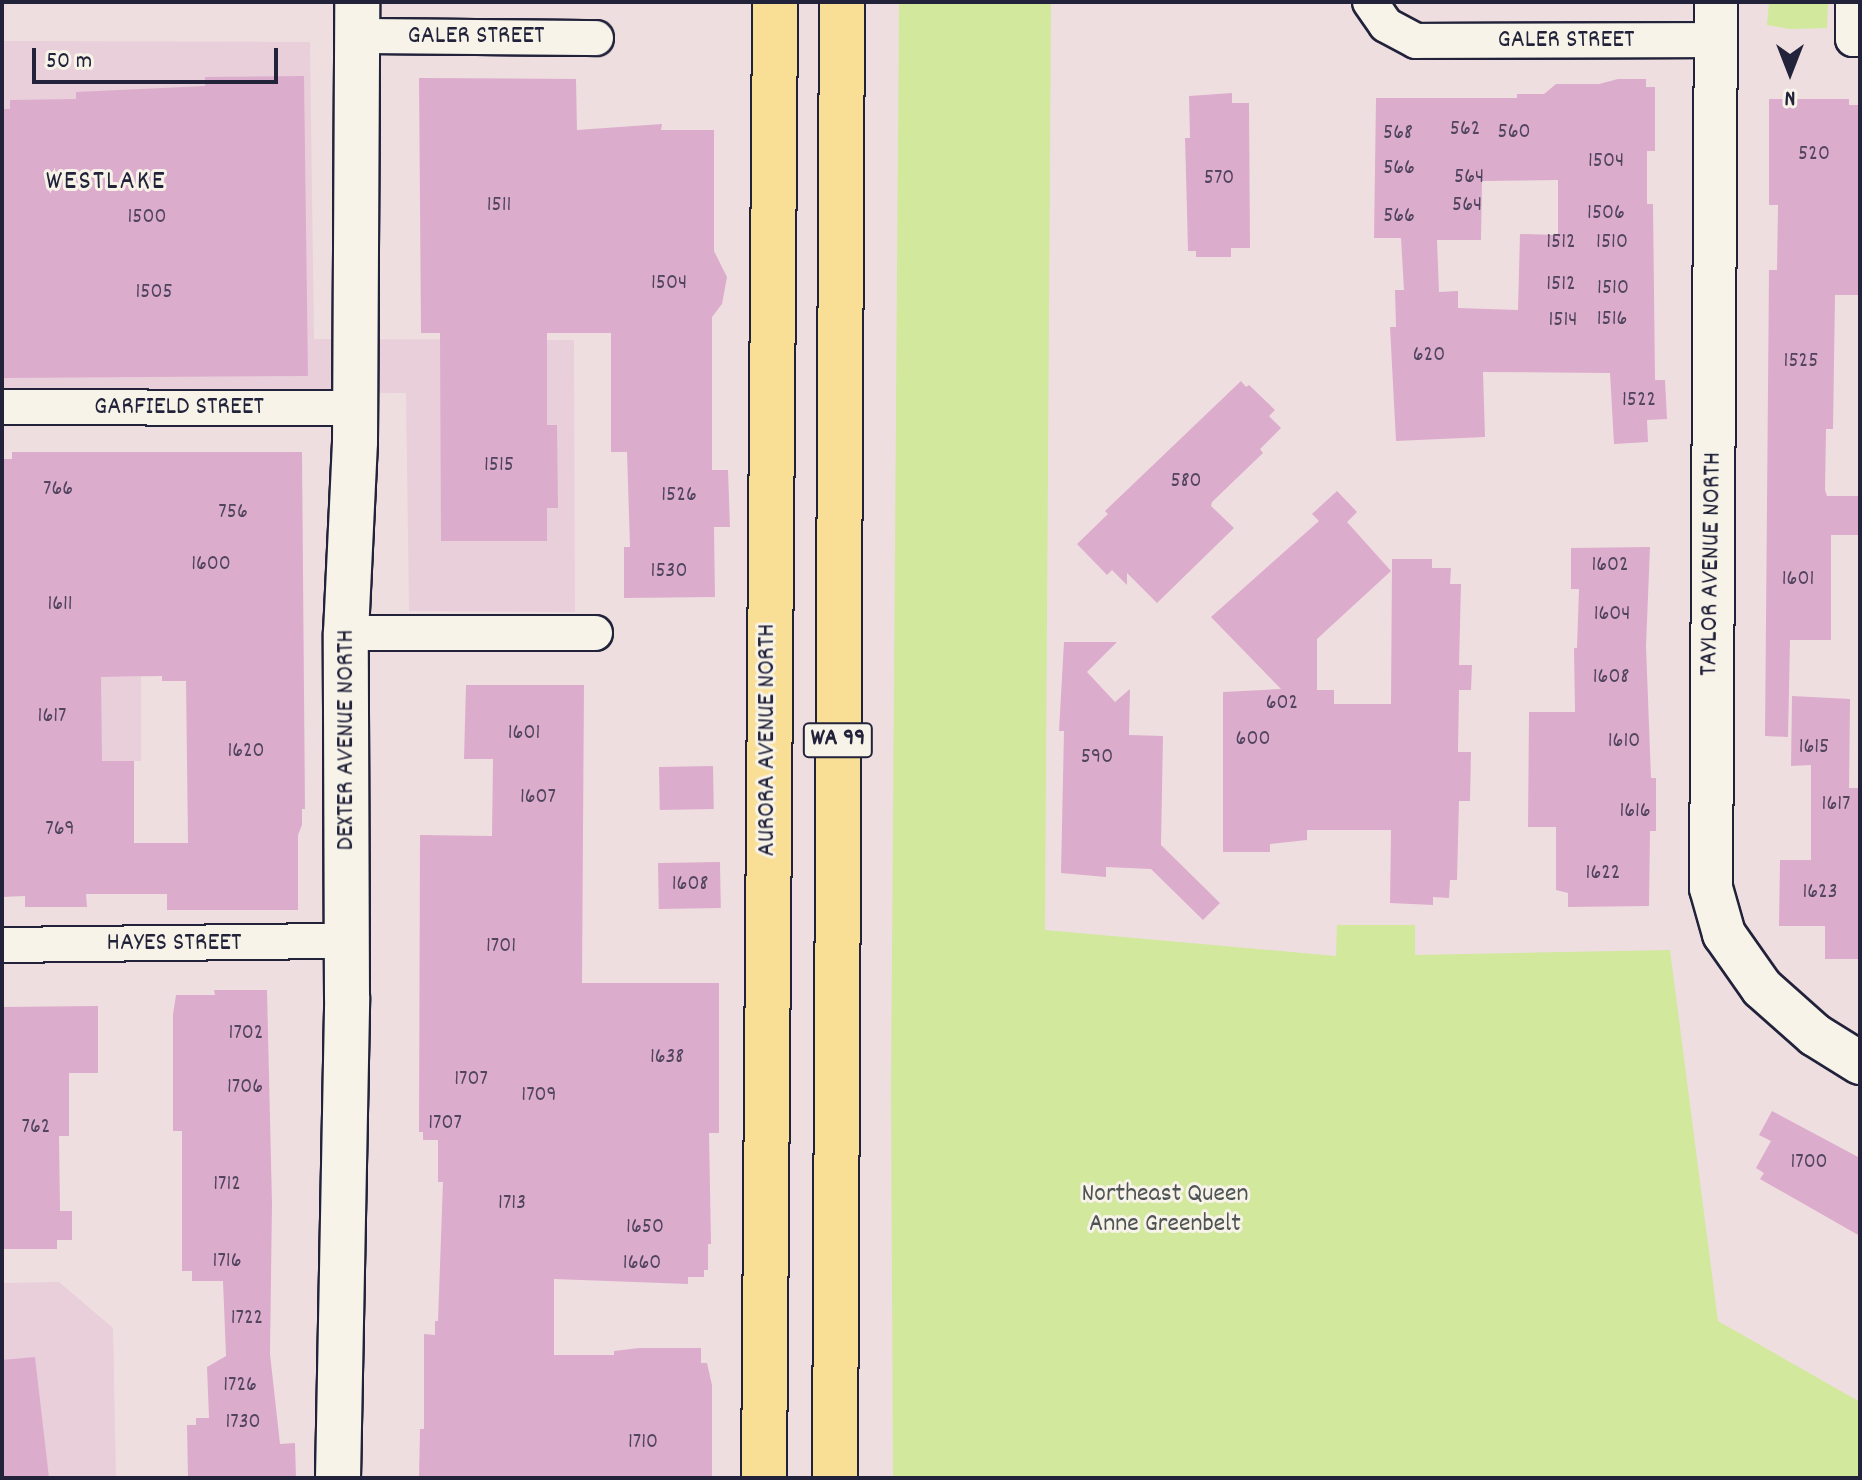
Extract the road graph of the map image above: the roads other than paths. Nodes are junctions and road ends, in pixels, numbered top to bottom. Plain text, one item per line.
1 (775, 2) edge
2 (842, 2) edge
3 (1370, 2) edge
4 (1853, 2) edge
5 (356, 19) edge
6 (1716, 21) edge
7 (596, 38) dead end
8 (1857, 39) edge
9 (2, 407) edge
10 (355, 408) junction
11 (346, 633) junction
12 (595, 633) dead end
13 (346, 941) junction
14 (2, 945) edge
15 (1860, 1063) edge
16 (338, 1478) edge
17 (764, 1478) edge
18 (835, 1478) edge

1 - 17 highway, AURORA AVENUE NORTH / WA 99
2 - 18 highway, WA 99
3 - 6 street, GALER STREET
4 - 8 street
5 - 7 street, GALER STREET
5 - 10 main road, DEXTER AVENUE NORTH
6 - 15 street, TAYLOR AVENUE NORTH
9 - 10 street, GARFIELD STREET
10 - 11 main road, DEXTER AVENUE NORTH
11 - 12 street
11 - 13 main road, DEXTER AVENUE NORTH
13 - 14 street, HAYES STREET
13 - 16 main road, DEXTER AVENUE NORTH

